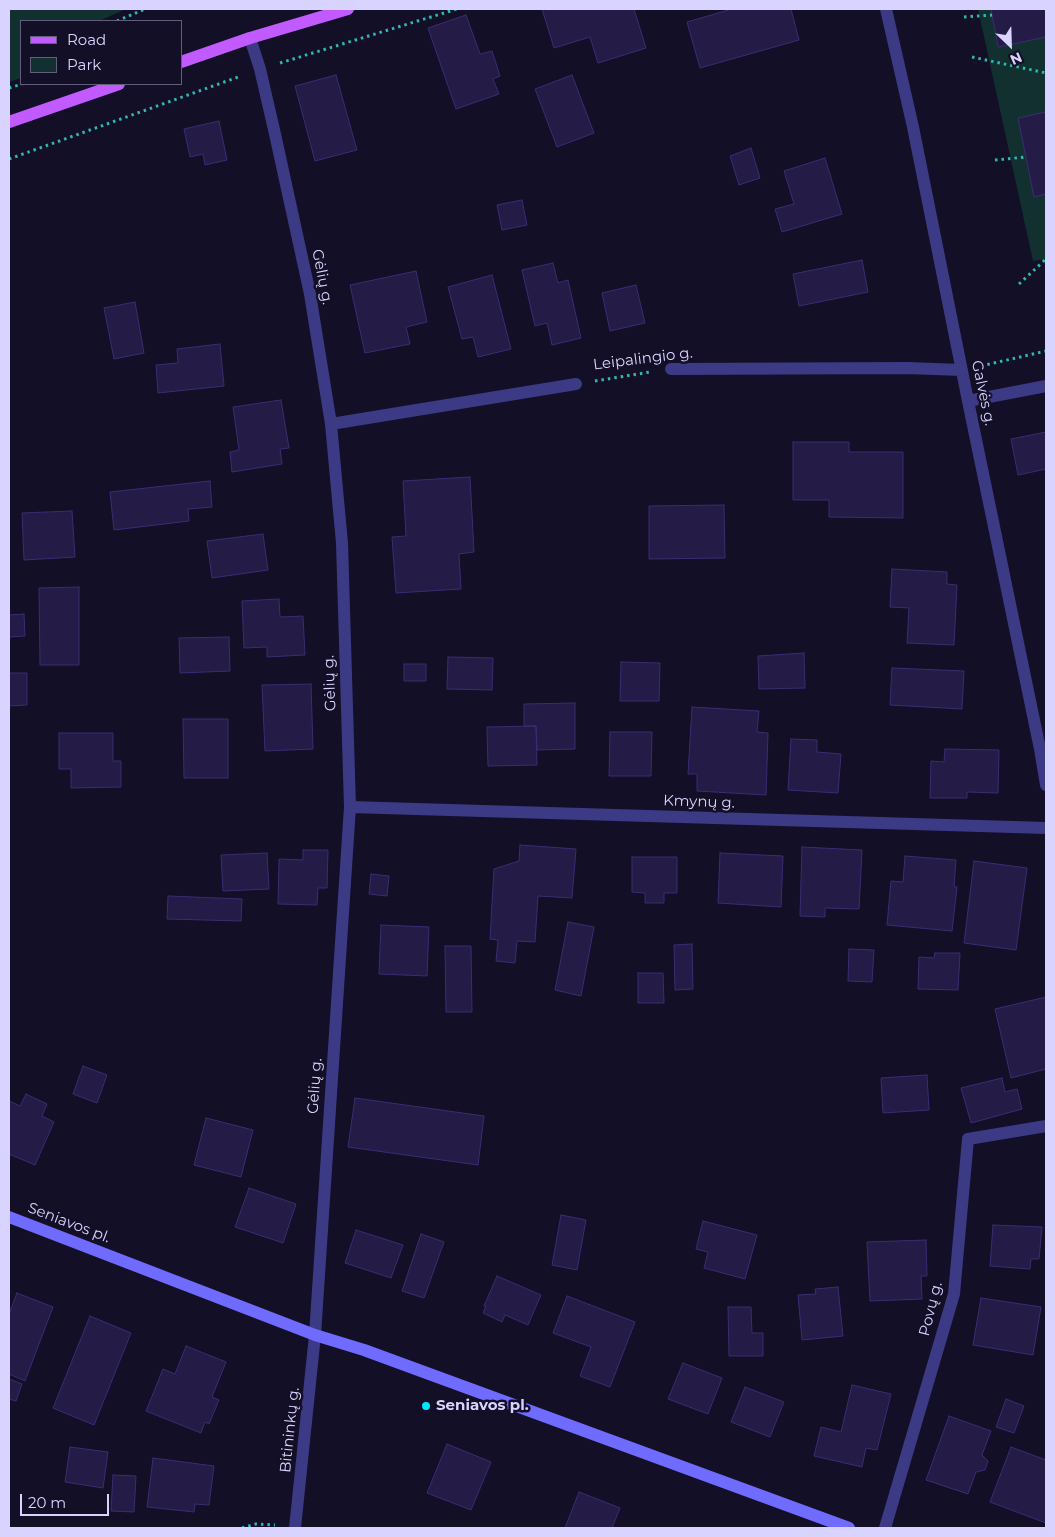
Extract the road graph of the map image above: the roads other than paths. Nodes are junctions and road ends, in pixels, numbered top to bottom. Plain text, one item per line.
1 (348, 9) edge
2 (886, 9) edge
3 (250, 38) junction
4 (182, 62) edge
5 (116, 85) edge
6 (9, 122) edge
7 (671, 369) road end
8 (962, 370) junction
9 (576, 384) road end
10 (1046, 386) edge
11 (968, 401) junction
12 (331, 424) junction
13 (1046, 785) edge
14 (350, 808) junction
15 (1046, 828) edge
16 (1046, 1126) edge
17 (9, 1217) edge
18 (315, 1335) junction
19 (296, 1527) edge
20 (849, 1528) edge
21 (884, 1528) edge

1 - 3 main road
2 - 8 street, Galvės g.
3 - 4 main road
3 - 12 street, Gėlių g.
5 - 6 main road
7 - 8 street, Leipalingio g.
8 - 11 street, Galvės g.
9 - 12 street, Leipalingio g.
10 - 11 street
11 - 13 street, Galvės g.
12 - 14 street, Gėlių g.
14 - 15 street, Kmynų g.
14 - 18 street, Gėlių g.
16 - 21 street, Povų g.
17 - 18 street, Seniavos pl.
18 - 19 street, Bitininkų g.
18 - 20 street, Seniavos pl.

